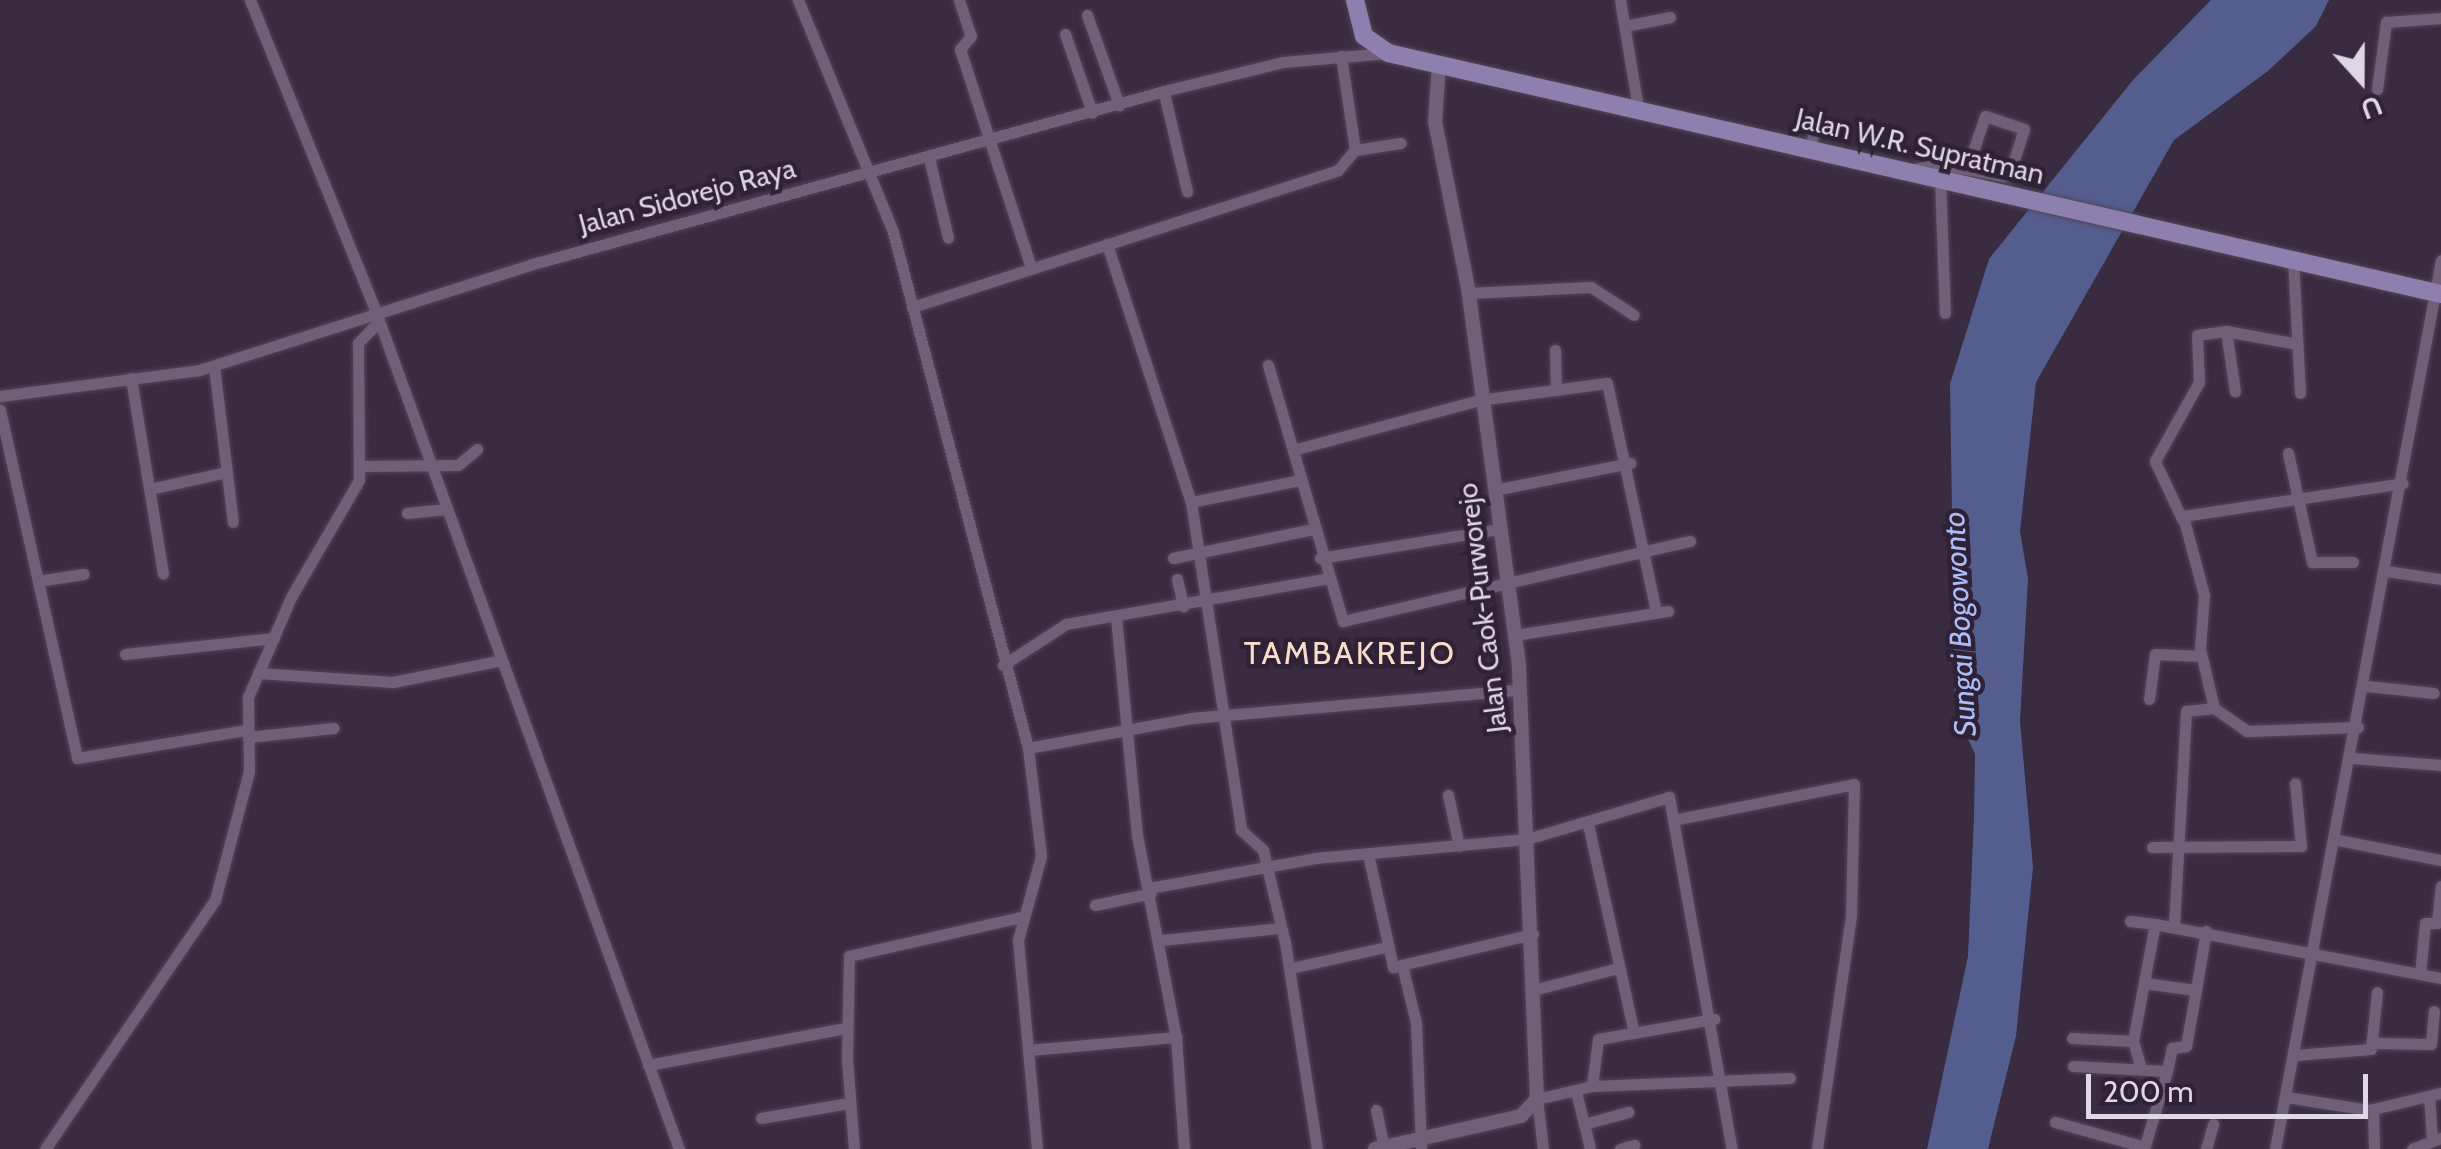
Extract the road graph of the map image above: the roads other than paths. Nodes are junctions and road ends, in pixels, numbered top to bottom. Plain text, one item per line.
1 (250, 0) edge
2 (798, 0) edge
3 (960, 0) edge
4 (1354, 0) edge
5 (1620, 0) edge
6 (1087, 15) dead end
7 (1670, 17) dead end
8 (2441, 18) edge
9 (1625, 26) junction
10 (1065, 34) dead end
11 (1388, 53) junction
12 (1341, 56) junction
13 (1439, 63) junction
14 (2378, 89) dead end
15 (1164, 93) junction
16 (1120, 105) junction
17 (1638, 108) junction
18 (1092, 112) junction
19 (1816, 126) dead end
20 (989, 142) junction
21 (1400, 143) dead end
22 (1355, 150) junction
23 (1809, 150) junction
24 (929, 158) junction
25 (1967, 169) junction
26 (1905, 171) junction
27 (874, 172) junction
28 (1940, 179) junction
29 (1187, 192) dead end
30 (948, 238) dead end
31 (1107, 244) junction
32 (2293, 259) junction
33 (2441, 260) edge
34 (1031, 268) junction
35 (1469, 293) junction
36 (2439, 293) edge
37 (912, 308) junction
38 (1945, 313) dead end
39 (1634, 314) dead end
40 (378, 316) junction
41 (2226, 331) junction
42 (2292, 342) junction
43 (1555, 350) dead end
44 (1268, 365) dead end
45 (214, 366) junction
46 (131, 378) junction
47 (1556, 390) junction
48 (2234, 391) dead end
49 (2300, 393) dead end
50 (0, 396) edge
51 (1479, 400) junction
52 (0, 410) edge
53 (476, 449) dead end
54 (1292, 450) junction
55 (2288, 454) dead end
56 (1630, 463) junction
57 (362, 466) junction
58 (432, 466) junction
59 (226, 472) junction
60 (1300, 480) junction
61 (2403, 483) junction
62 (150, 489) junction
63 (1494, 490) junction
64 (2299, 495) junction
65 (1191, 502) junction
66 (447, 509) junction
67 (407, 514) dead end
68 (2182, 519) junction
69 (233, 522) dead end
70 (1313, 529) junction
71 (1499, 529) junction
72 (1690, 541) dead end
73 (1203, 554) junction
74 (1646, 554) junction
75 (1173, 558) dead end
76 (1320, 558) junction
77 (2354, 562) dead end
78 (2386, 571) junction
79 (163, 573) dead end
80 (83, 574) dead end
81 (1324, 579) junction
82 (2441, 579) edge
83 (1178, 580) dead end
84 (38, 581) junction
85 (1506, 582) junction
86 (1212, 604) junction
87 (1183, 606) junction
88 (1116, 617) junction
89 (1515, 635) junction
90 (274, 638) junction
91 (124, 654) dead end
92 (2201, 656) junction
93 (502, 660) junction
94 (1003, 665) junction
95 (258, 674) junction
96 (2367, 686) junction
97 (1520, 690) junction
98 (2434, 693) dead end
99 (2149, 699) dead end
100 (2214, 708) junction
101 (1227, 716) junction
102 (2358, 727) junction
103 (334, 728) dead end
104 (1127, 728) junction
105 (247, 733) junction
106 (1028, 748) junction
107 (2352, 758) junction
108 (2441, 766) edge
109 (2295, 783) dead end
110 (1448, 795) dead end
111 (1678, 819) junction
112 (1588, 824) junction
113 (1527, 839) junction
114 (2338, 840) junction
115 (1459, 846) junction
116 (2152, 846) dead end
117 (2177, 848) junction
118 (1368, 854) junction
119 (2441, 860) edge
120 (1266, 868) junction
121 (2441, 886) edge
122 (1150, 891) junction
123 (1094, 905) dead end
124 (2440, 916) edge
125 (1021, 917) junction
126 (2130, 922) dead end
127 (2155, 924) junction
128 (2174, 926) junction
129 (1281, 928) junction
130 (2206, 931) junction
131 (1533, 934) junction
132 (1162, 940) junction
133 (1386, 948) junction
134 (2316, 953) junction
135 (1402, 964) junction
136 (1291, 968) junction
137 (1618, 968) junction
138 (2420, 974) junction
139 (2441, 978) edge
140 (2144, 983) junction
141 (1533, 990) junction
142 (2196, 990) junction
143 (2377, 992) dead end
144 (2434, 1011) dead end
145 (1714, 1019) junction
146 (846, 1028) junction
147 (1634, 1033) junction
148 (1176, 1037) junction
149 (2072, 1038) dead end
150 (2133, 1042) junction
151 (2374, 1043) junction
152 (1029, 1050) junction
153 (2295, 1055) junction
154 (648, 1065) junction
155 (2074, 1066) dead end
156 (2140, 1066) junction
157 (2167, 1071) junction
158 (1723, 1078) junction
159 (1790, 1078) dead end
160 (1592, 1086) junction
161 (1576, 1092) junction
162 (2435, 1094) edge
163 (2286, 1097) junction
164 (1537, 1099) junction
165 (849, 1103) junction
166 (2373, 1109) junction
167 (1376, 1110) dead end
168 (1628, 1112) dead end
169 (761, 1118) dead end
170 (2055, 1122) dead end
171 (1584, 1124) junction
172 (2212, 1124) dead end
173 (2436, 1138) edge
174 (1420, 1145) edge
175 (1634, 1145) dead end
176 (1387, 1148) edge
177 (2145, 1148) edge
178 (46, 1149) edge
179 (679, 1149) edge
180 (854, 1149) edge
181 (1037, 1149) edge
182 (1184, 1149) edge
183 (1317, 1149) edge
184 (1542, 1149) edge
185 (1590, 1149) edge
186 (1620, 1149) edge
187 (1732, 1149) edge
188 (1817, 1149) edge
189 (2206, 1149) edge
190 (2275, 1149) edge
191 (2374, 1149) edge
192 (2390, 1149) edge
193 (2412, 1149) edge

1 - 40 street
2 - 27 street
3 - 20 street
4 - 11 main road
5 - 9 street
6 - 16 street
7 - 9 street
8 - 14 street
9 - 17 street
10 - 18 street
11 - 12 street, Jalan Sidorejo Raya
11 - 13 main road, Jalan W.R. Supratman
12 - 15 street, Jalan Sidorejo Raya
12 - 22 street
13 - 17 main road, Jalan W.R. Supratman
13 - 35 street, Jalan Caok-Purworejo
15 - 16 street, Jalan Sidorejo Raya
15 - 29 street
16 - 18 street, Jalan Sidorejo Raya
17 - 23 main road, Jalan W.R. Supratman
18 - 20 street, Jalan Sidorejo Raya
19 - 23 street
20 - 24 street, Jalan Sidorejo Raya
20 - 34 street
21 - 22 street
22 - 31 street
23 - 26 main road, Jalan W.R. Supratman
24 - 27 street, Jalan Sidorejo Raya
24 - 30 street
25 - 25 street
25 - 26 street
26 - 28 main road, Jalan W.R. Supratman
27 - 37 street
27 - 40 street, Jalan Sidorejo Raya
28 - 32 main road, Jalan W.R. Supratman
28 - 38 street
31 - 34 street
31 - 65 street
32 - 36 main road, Jalan W.R. Supratman
32 - 42 street
33 - 36 street
34 - 37 street
35 - 39 street
35 - 51 street, Jalan Caok-Purworejo
36 - 61 street
37 - 94 street
40 - 45 street, Jalan Sidorejo Raya
40 - 57 street
40 - 58 street
41 - 42 street
41 - 48 street
41 - 68 street
42 - 49 street
43 - 47 street
44 - 54 street
45 - 46 street, Jalan Sidorejo Raya
45 - 59 street
46 - 50 street, Jalan Sidorejo Raya
46 - 62 street
47 - 51 street
47 - 56 street
51 - 54 street
51 - 63 street, Jalan Caok-Purworejo
52 - 84 street
53 - 58 street
54 - 60 street
55 - 64 street
56 - 63 street
56 - 74 street
57 - 58 street
57 - 90 street
58 - 66 street
59 - 62 street
59 - 69 street
60 - 65 street
60 - 70 street
61 - 64 street
61 - 78 street
62 - 79 street
63 - 71 street, Jalan Caok-Purworejo
64 - 68 street
64 - 77 street
65 - 73 street
66 - 67 street
66 - 93 street
68 - 92 street
70 - 73 street
70 - 76 street
71 - 76 street
71 - 85 street, Jalan Caok-Purworejo
72 - 74 street
73 - 75 street
73 - 86 street
74 - 85 street
74 - 89 street
76 - 81 street
78 - 82 street
78 - 96 street
80 - 84 street
81 - 85 street
81 - 86 street
83 - 87 street
84 - 105 street
85 - 89 street, Jalan Caok-Purworejo
86 - 87 street
86 - 101 street
87 - 88 street
88 - 94 street
88 - 104 street
89 - 97 street, Jalan Caok-Purworejo
90 - 91 street
90 - 95 street
92 - 99 street
92 - 100 street
93 - 95 street
93 - 154 street
94 - 106 street
95 - 105 street
96 - 98 street
96 - 102 street
97 - 101 street
97 - 113 street, Jalan Caok-Purworejo
100 - 102 street
100 - 117 street
101 - 104 street
101 - 120 street
102 - 107 street
103 - 105 street
104 - 106 street
104 - 122 street
105 - 178 street
106 - 125 street
107 - 108 street
107 - 114 street
109 - 117 street
110 - 115 street
111 - 112 street
111 - 145 street
111 - 188 street
112 - 113 street
112 - 137 street
113 - 115 street
113 - 131 street, Jalan Caok-Purworejo
114 - 119 street
114 - 134 street
115 - 118 street
116 - 117 street
117 - 128 street
118 - 120 street
118 - 133 street
120 - 122 street
120 - 129 street
121 - 124 street
122 - 123 street
122 - 132 street
124 - 138 street
125 - 146 street
125 - 152 street
126 - 127 street
127 - 128 street
127 - 140 street
128 - 130 street
129 - 132 street
129 - 136 street
130 - 134 street
130 - 142 street
131 - 135 street
131 - 141 street, Jalan Caok-Purworejo
132 - 148 street
133 - 135 street
133 - 136 street
134 - 138 street
134 - 153 street
135 - 174 street
136 - 183 street
137 - 141 street
137 - 147 street
138 - 139 street
140 - 142 street
140 - 150 street
141 - 164 street, Jalan Caok-Purworejo
142 - 157 street
143 - 151 street
144 - 151 street
145 - 147 street
145 - 158 street
146 - 154 street
146 - 165 street
147 - 160 street
148 - 152 street
148 - 182 street
149 - 150 street
150 - 156 street
151 - 153 street
152 - 181 street
153 - 163 street
154 - 179 street
155 - 156 street
156 - 157 street
157 - 177 street
158 - 159 street
158 - 160 street
158 - 187 street
160 - 161 street
161 - 164 street
161 - 171 street
162 - 166 street
162 - 173 street
163 - 166 street
163 - 190 street
164 - 174 street
164 - 184 street
165 - 169 street
165 - 180 street
166 - 191 street
167 - 176 street
168 - 171 street
170 - 177 street
171 - 185 street
172 - 189 street
173 - 193 street
174 - 176 street
175 - 186 street
191 - 192 street

